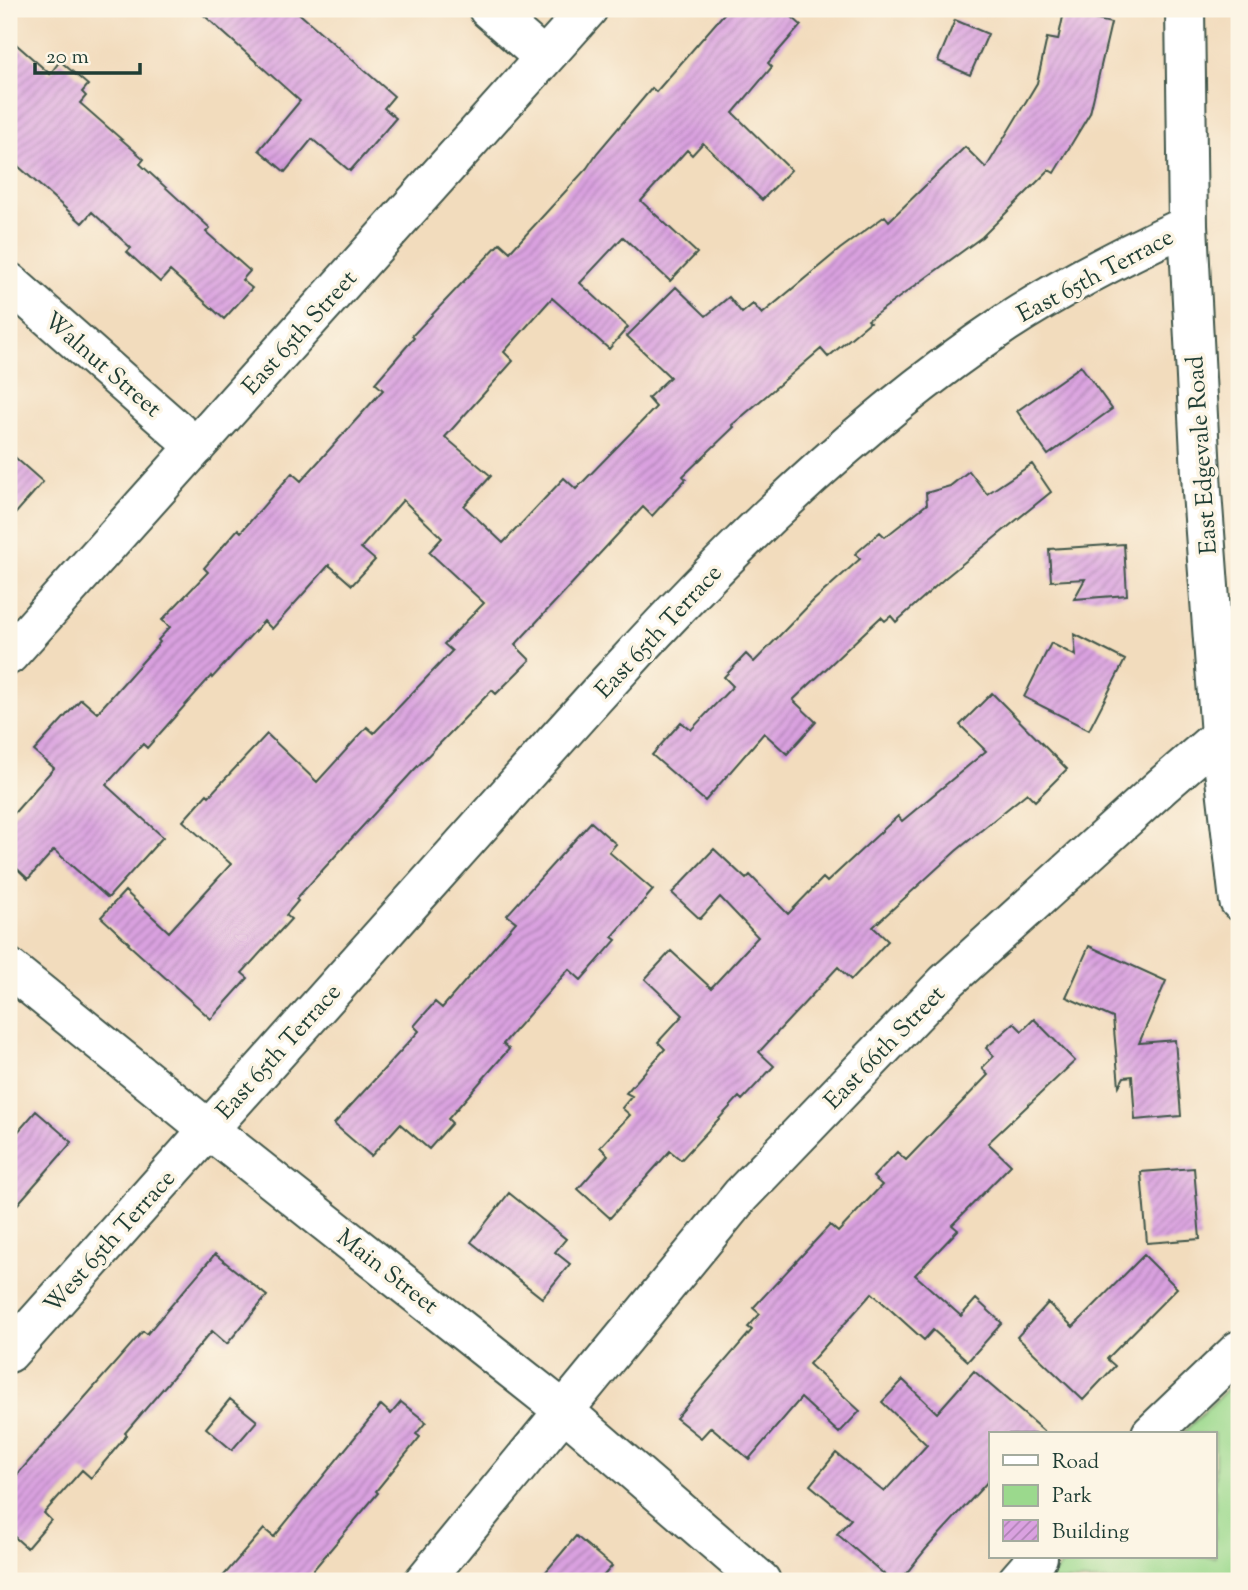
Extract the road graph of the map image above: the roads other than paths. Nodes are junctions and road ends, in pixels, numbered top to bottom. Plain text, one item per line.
1 (488, 9) edge
2 (588, 9) edge
3 (1185, 9) edge
4 (544, 58) junction
5 (1188, 225) junction
6 (9, 282) edge
7 (196, 447) junction
8 (9, 655) edge
9 (1230, 727) edge
10 (1239, 901) edge
11 (9, 968) edge
12 (208, 1129) junction
13 (1239, 1350) edge
14 (9, 1353) edge
15 (564, 1410) junction
16 (1153, 1432) edge
17 (1037, 1558) edge
18 (424, 1581) edge
19 (761, 1581) edge
20 (1017, 1581) edge

1 - 4 street
2 - 4 street, East 65th Street
3 - 5 street, East Edgevale Road
4 - 7 street, East 65th Street
5 - 9 street, East Edgevale Road
5 - 12 street, East 65th Terrace
6 - 7 street, Walnut Street
7 - 8 street, East 65th Street
9 - 10 street, East Edgevale Road
9 - 15 street, East 66th Street
11 - 12 street, Main Street
12 - 14 street, West 65th Terrace
12 - 15 street, Main Street
13 - 16 street
15 - 18 street, East 66th Street
15 - 19 street, Main Street
17 - 20 street

